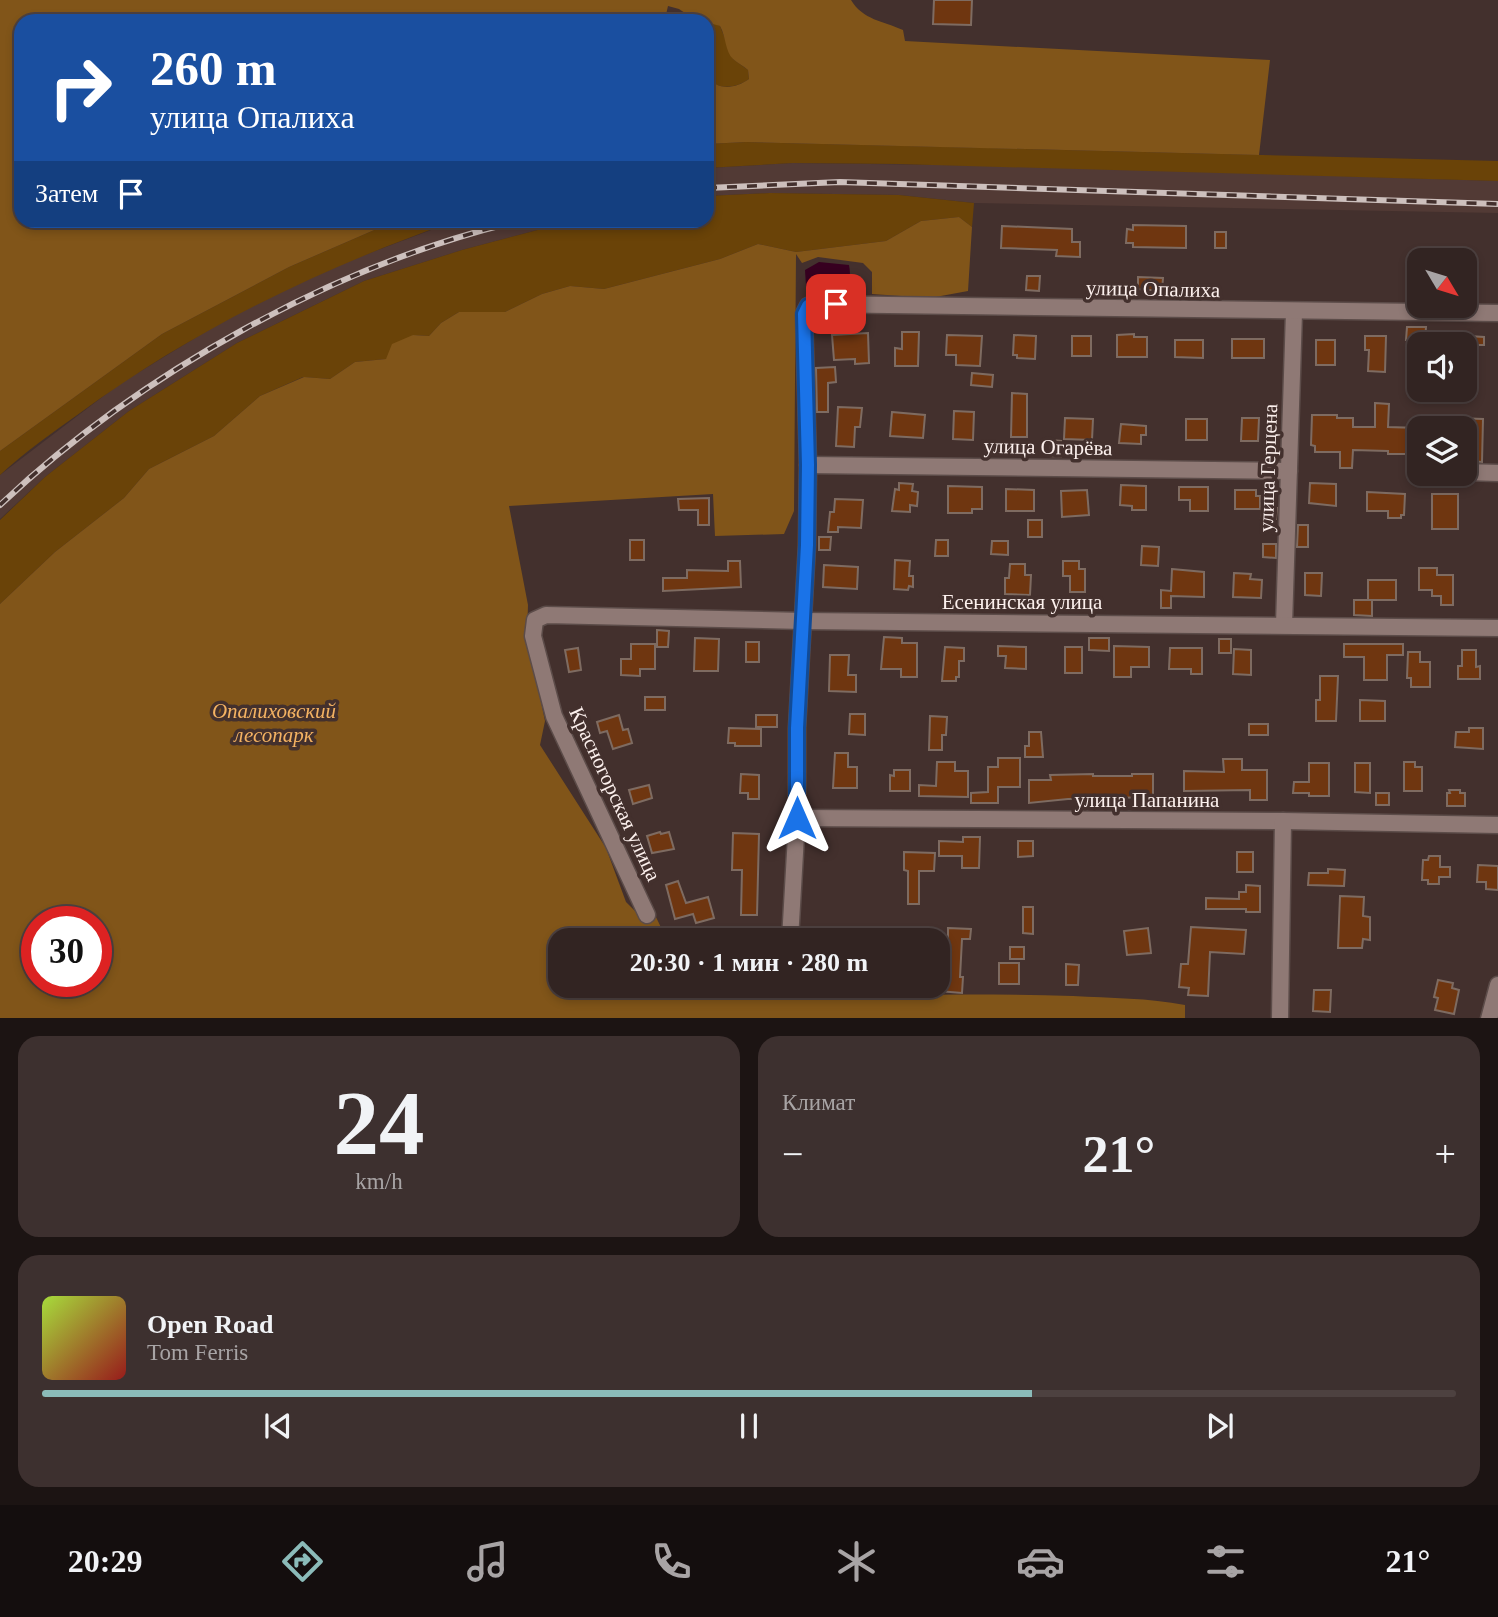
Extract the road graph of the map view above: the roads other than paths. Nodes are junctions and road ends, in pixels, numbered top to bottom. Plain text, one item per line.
1 (1294, 312) junction
2 (1498, 313) edge
3 (808, 465) junction
4 (1289, 471) junction
5 (1477, 472) edge
6 (1498, 473) edge
7 (546, 615) joint
8 (803, 621) junction
9 (1284, 625) junction
10 (1498, 628) edge
11 (797, 818) junction
12 (1283, 821) junction
13 (1498, 825) edge
14 (647, 915) dead end
15 (791, 928) edge
16 (1498, 985) edge
17 (1280, 1018) edge
18 (1489, 1018) edge

1 - 2 street, улица Опалиха
1 - 3 street, улица Опалиха
1 - 4 street, улица Герцена
3 - 4 street, улица Огарёва
3 - 8 street
4 - 9 street, улица Герцена
5 - 6 street
7 - 8 street, Есенинская улица
7 - 14 street, Красногорская улица
8 - 9 street, Есенинская улица
8 - 11 street
9 - 10 street, Есенинская улица
11 - 12 street, улица Папанина
11 - 15 street
12 - 13 street, улица Папанина
12 - 17 street
16 - 18 street

